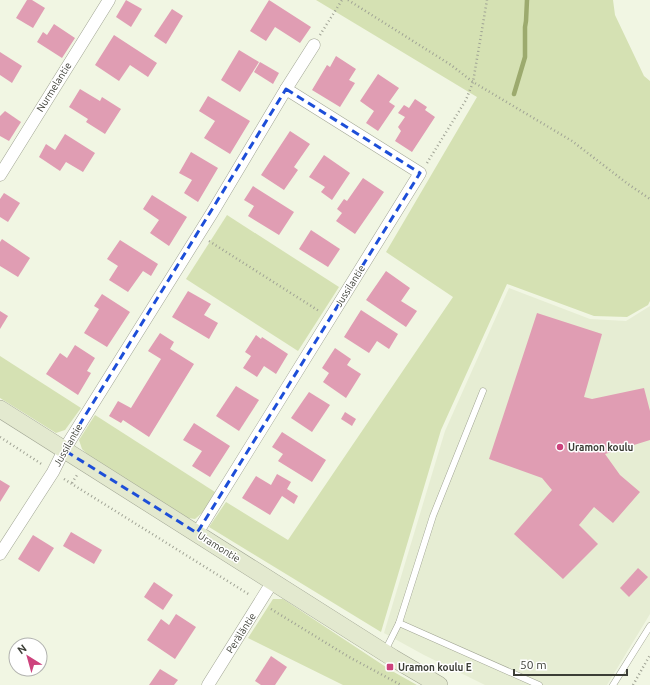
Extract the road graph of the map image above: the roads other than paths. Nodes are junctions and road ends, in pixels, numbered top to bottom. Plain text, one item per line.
1 (110, 0) edge
2 (314, 45) road end
3 (286, 89) junction
4 (0, 175) edge
5 (483, 391) dead end
6 (0, 408) edge
7 (64, 450) junction
8 (197, 533) junction
9 (0, 554) edge
10 (273, 581) junction
11 (399, 623) junction
12 (650, 626) edge
13 (384, 652) junction
14 (208, 685) edge
15 (438, 685) edge
16 (539, 685) edge
17 (613, 685) edge

1 - 4 street, Nurmelantie
2 - 3 street, Jussilantie
3 - 7 street, Jussilantie
3 - 8 street, Jussilantie
5 - 11 lane
6 - 7 street, Uramontie
7 - 8 street, Uramontie
7 - 9 street, Jussilantie
8 - 10 street, Uramontie
10 - 13 street, Uramontie
10 - 14 street, Peräläntie
11 - 13 lane
11 - 16 lane
12 - 17 lane
13 - 15 street, Uramontie

